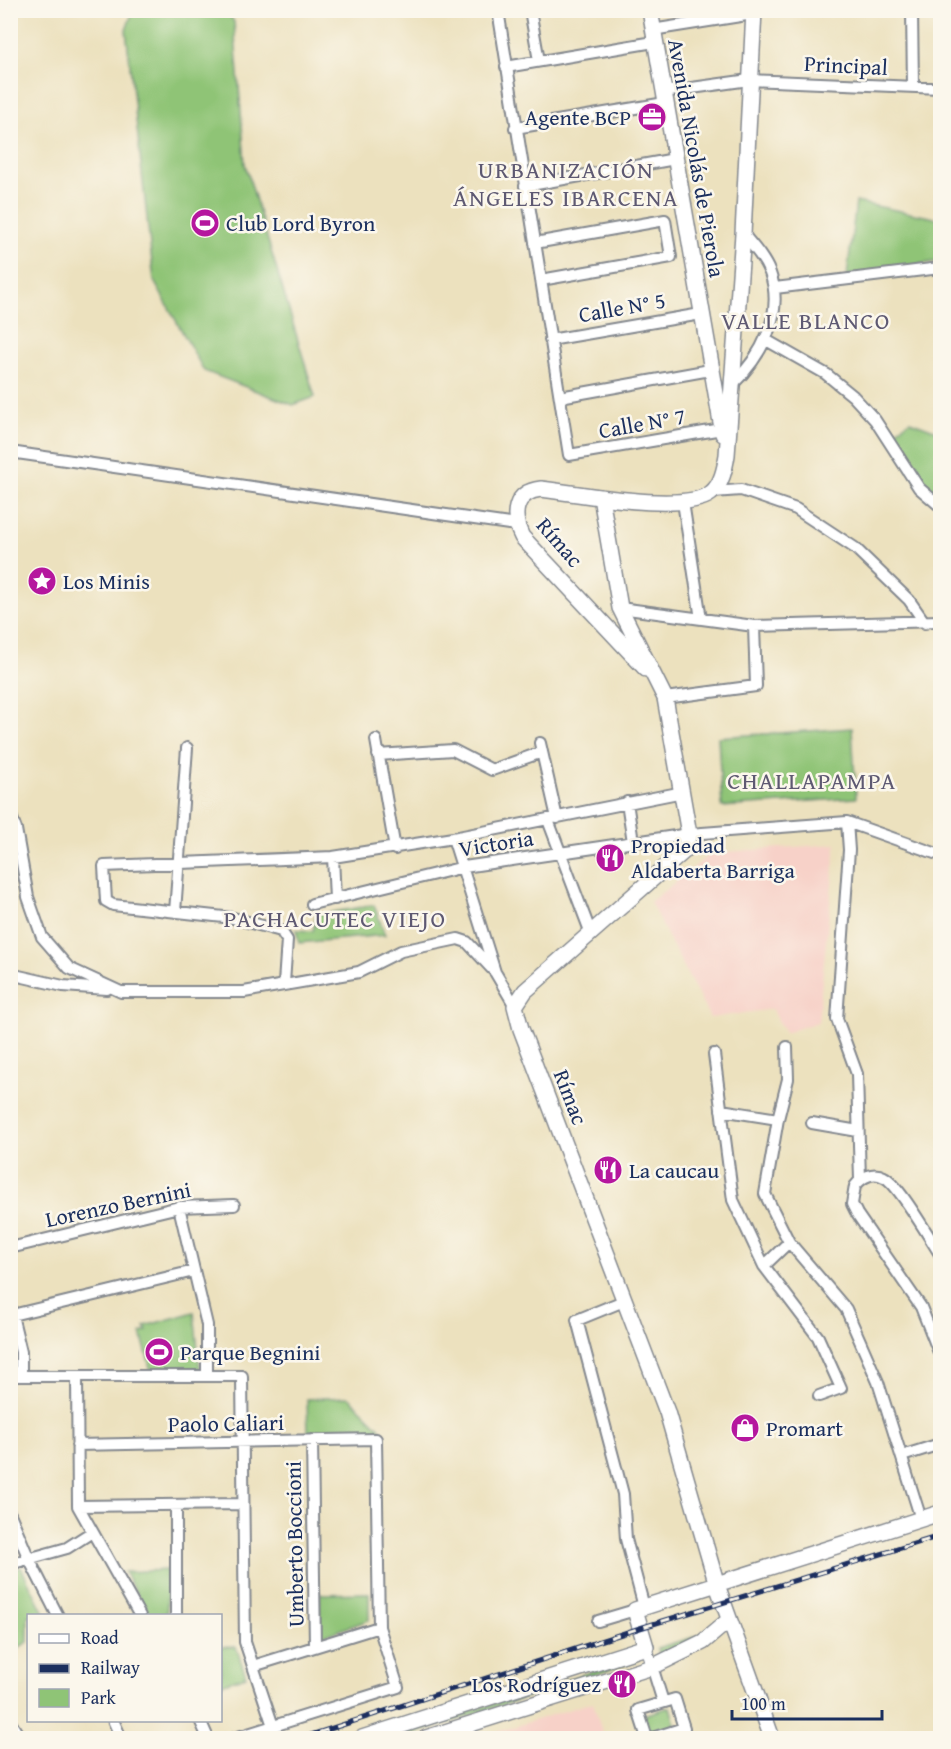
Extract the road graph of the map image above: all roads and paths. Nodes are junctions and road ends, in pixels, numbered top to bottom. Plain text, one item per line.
1 (498, 10) edge
2 (530, 10) edge
3 (650, 10) edge
4 (912, 10) edge
5 (754, 12) edge
6 (653, 36) junction
7 (539, 61) junction
8 (506, 67) junction
9 (749, 80) junction
10 (913, 87) junction
11 (940, 88) edge
12 (664, 97) junction
13 (515, 128) junction
14 (675, 159) junction
15 (525, 186) junction
16 (743, 234) junction
17 (535, 243) junction
18 (940, 268) edge
19 (541, 280) junction
20 (775, 288) junction
21 (701, 314) junction
22 (550, 340) junction
23 (766, 340) junction
24 (710, 370) junction
25 (731, 386) junction
26 (560, 397) junction
27 (722, 429) junction
28 (10, 452) edge
29 (727, 455) junction
30 (713, 492) junction
31 (601, 496) junction
32 (683, 502) junction
33 (940, 506) edge
34 (516, 525) junction
35 (620, 608) junction
36 (701, 619) junction
37 (940, 621) edge
38 (925, 622) junction
39 (754, 626) junction
40 (658, 682) junction
41 (665, 698) junction
42 (376, 740) dead end
43 (187, 747) dead end
44 (378, 755) junction
45 (683, 792) junction
46 (627, 802) junction
47 (10, 813) edge
48 (553, 819) junction
49 (847, 822) junction
50 (689, 834) junction
51 (453, 838) junction
52 (633, 842) junction
53 (394, 849) junction
54 (560, 853) junction
55 (940, 855) edge
56 (333, 857) junction
57 (179, 863) junction
58 (464, 867) junction
59 (334, 898) junction
60 (312, 904) dead end
61 (175, 912) junction
62 (590, 931) junction
63 (495, 972) junction
64 (10, 974) edge
65 (284, 983) junction
66 (116, 990) junction
67 (515, 1006) junction
68 (787, 1047) dead end
69 (714, 1054) dead end
70 (721, 1110) junction
71 (778, 1119) junction
72 (812, 1123) dead end
73 (858, 1131) junction
74 (860, 1180) junction
75 (234, 1205) dead end
76 (179, 1207) junction
77 (789, 1242) junction
78 (10, 1248) edge
79 (940, 1254) edge
80 (764, 1266) junction
81 (194, 1271) junction
82 (626, 1300) junction
83 (11, 1311) edge
84 (940, 1355) edge
85 (16, 1376) edge
86 (77, 1376) junction
87 (207, 1376) junction
88 (819, 1396) dead end
89 (312, 1440) junction
90 (243, 1442) junction
91 (940, 1444) edge
92 (77, 1445) junction
93 (902, 1456) junction
94 (243, 1504) junction
95 (176, 1505) junction
96 (78, 1506) junction
97 (940, 1513) edge
98 (10, 1514) edge
99 (921, 1519) junction
100 (92, 1532) junction
101 (29, 1559) junction
102 (10, 1564) edge
103 (717, 1585) junction
104 (640, 1608) junction
105 (57, 1614) edge
106 (139, 1614) edge
107 (176, 1614) edge
108 (729, 1620) junction
109 (598, 1621) dead end
110 (379, 1627) junction
111 (735, 1640) junction
112 (703, 1642) junction
113 (315, 1646) junction
114 (646, 1647) junction
115 (253, 1666) junction
116 (652, 1667) junction
117 (663, 1702) junction
118 (10, 1722) edge
119 (114, 1722) edge
120 (201, 1722) edge
121 (273, 1726) junction
122 (20, 1738) edge
123 (121, 1738) edge
124 (207, 1738) edge
125 (235, 1738) edge
126 (277, 1738) edge
127 (364, 1738) edge
128 (428, 1738) edge
129 (647, 1738) edge
130 (652, 1738) edge
131 (772, 1738) edge

1 - 8 street
2 - 7 street
3 - 6 street, Avenida Nicolás de Pierola
4 - 10 street
5 - 6 street
5 - 9 street
6 - 7 street
6 - 12 street, Avenida Nicolás de Pierola
7 - 8 street
8 - 13 street
9 - 10 street, Principal
9 - 12 street, Principal
9 - 16 street
10 - 11 street, Principal
12 - 13 street, Principal
12 - 14 street, Avenida Nicolás de Pierola
13 - 15 street
14 - 15 street
14 - 21 street, Avenida Nicolás de Pierola
15 - 17 street
16 - 20 street
16 - 25 street
17 - 19 street
17 - 19 street
18 - 20 street
19 - 22 street
20 - 23 street
21 - 22 street, Calle N° 5
21 - 24 street, Avenida Nicolás de Pierola
22 - 26 street
23 - 25 street
23 - 33 street
24 - 26 street
24 - 27 street, Avenida Nicolás de Pierola
25 - 29 street
26 - 27 street, Calle N° 7
27 - 29 street, Avenida Nicolás de Pierola
28 - 34 street
29 - 30 street
30 - 32 street
30 - 38 street
31 - 32 street
31 - 34 street, Rímac
31 - 35 street, Rímac
32 - 36 street
34 - 40 street, Rímac
35 - 36 street
35 - 40 street, Rímac
36 - 39 street
37 - 38 street
38 - 39 street
39 - 41 street
40 - 41 street, Rímac
41 - 45 street, Rímac
42 - 44 street
43 - 57 street
44 - 48 street
44 - 53 street
45 - 46 street
45 - 50 street, Rímac
46 - 48 street
46 - 52 street
47 - 66 street
48 - 51 street
48 - 54 street
49 - 50 street, Victoria
49 - 55 street
49 - 73 street
50 - 52 street, Victoria
50 - 62 street
51 - 53 street
51 - 58 street
52 - 54 street, Victoria
53 - 56 street
54 - 58 street, Victoria
54 - 62 street
56 - 57 street
56 - 59 street
57 - 61 street
57 - 61 street
58 - 59 street, Victoria
58 - 63 street
59 - 60 street, Victoria
61 - 65 street
62 - 67 street
63 - 65 street
63 - 67 street
64 - 66 street
65 - 66 street
67 - 82 street, Rímac
68 - 71 street
69 - 70 street
70 - 71 street
70 - 80 street
71 - 77 street
72 - 73 street
73 - 74 street
74 - 79 street
74 - 84 street
75 - 76 street, Lorenzo Bernini
76 - 78 street, Lorenzo Bernini
76 - 81 street
77 - 80 street
77 - 93 street
80 - 88 street
81 - 83 street
81 - 87 street
82 - 103 street, Rímac
82 - 104 street
83 - 85 street
85 - 86 street
86 - 87 street
86 - 92 street
87 - 90 street
89 - 90 street, Paolo Caliari
89 - 110 street, Paolo Caliari
89 - 113 street, Umberto Boccioni
90 - 92 street, Paolo Caliari
90 - 94 street
91 - 93 street
92 - 96 street
93 - 99 street
94 - 95 street
94 - 115 street
95 - 96 street
95 - 107 street
96 - 100 street
97 - 99 street
98 - 101 street
99 - 103 street
100 - 101 street
100 - 106 street
101 - 102 street
101 - 105 street
103 - 104 street
103 - 108 street, Rímac
104 - 109 street
104 - 114 street
108 - 111 street, Rímac
108 - 112 street
110 - 113 street
110 - 121 street
111 - 112 street
111 - 131 street, Rímac
112 - 116 street
113 - 115 street
114 - 116 street
114 - 127 street
115 - 121 street
116 - 117 street
116 - 128 street
117 - 129 street
117 - 130 street
118 - 122 street
119 - 123 street
120 - 124 street
121 - 125 street
121 - 126 street

